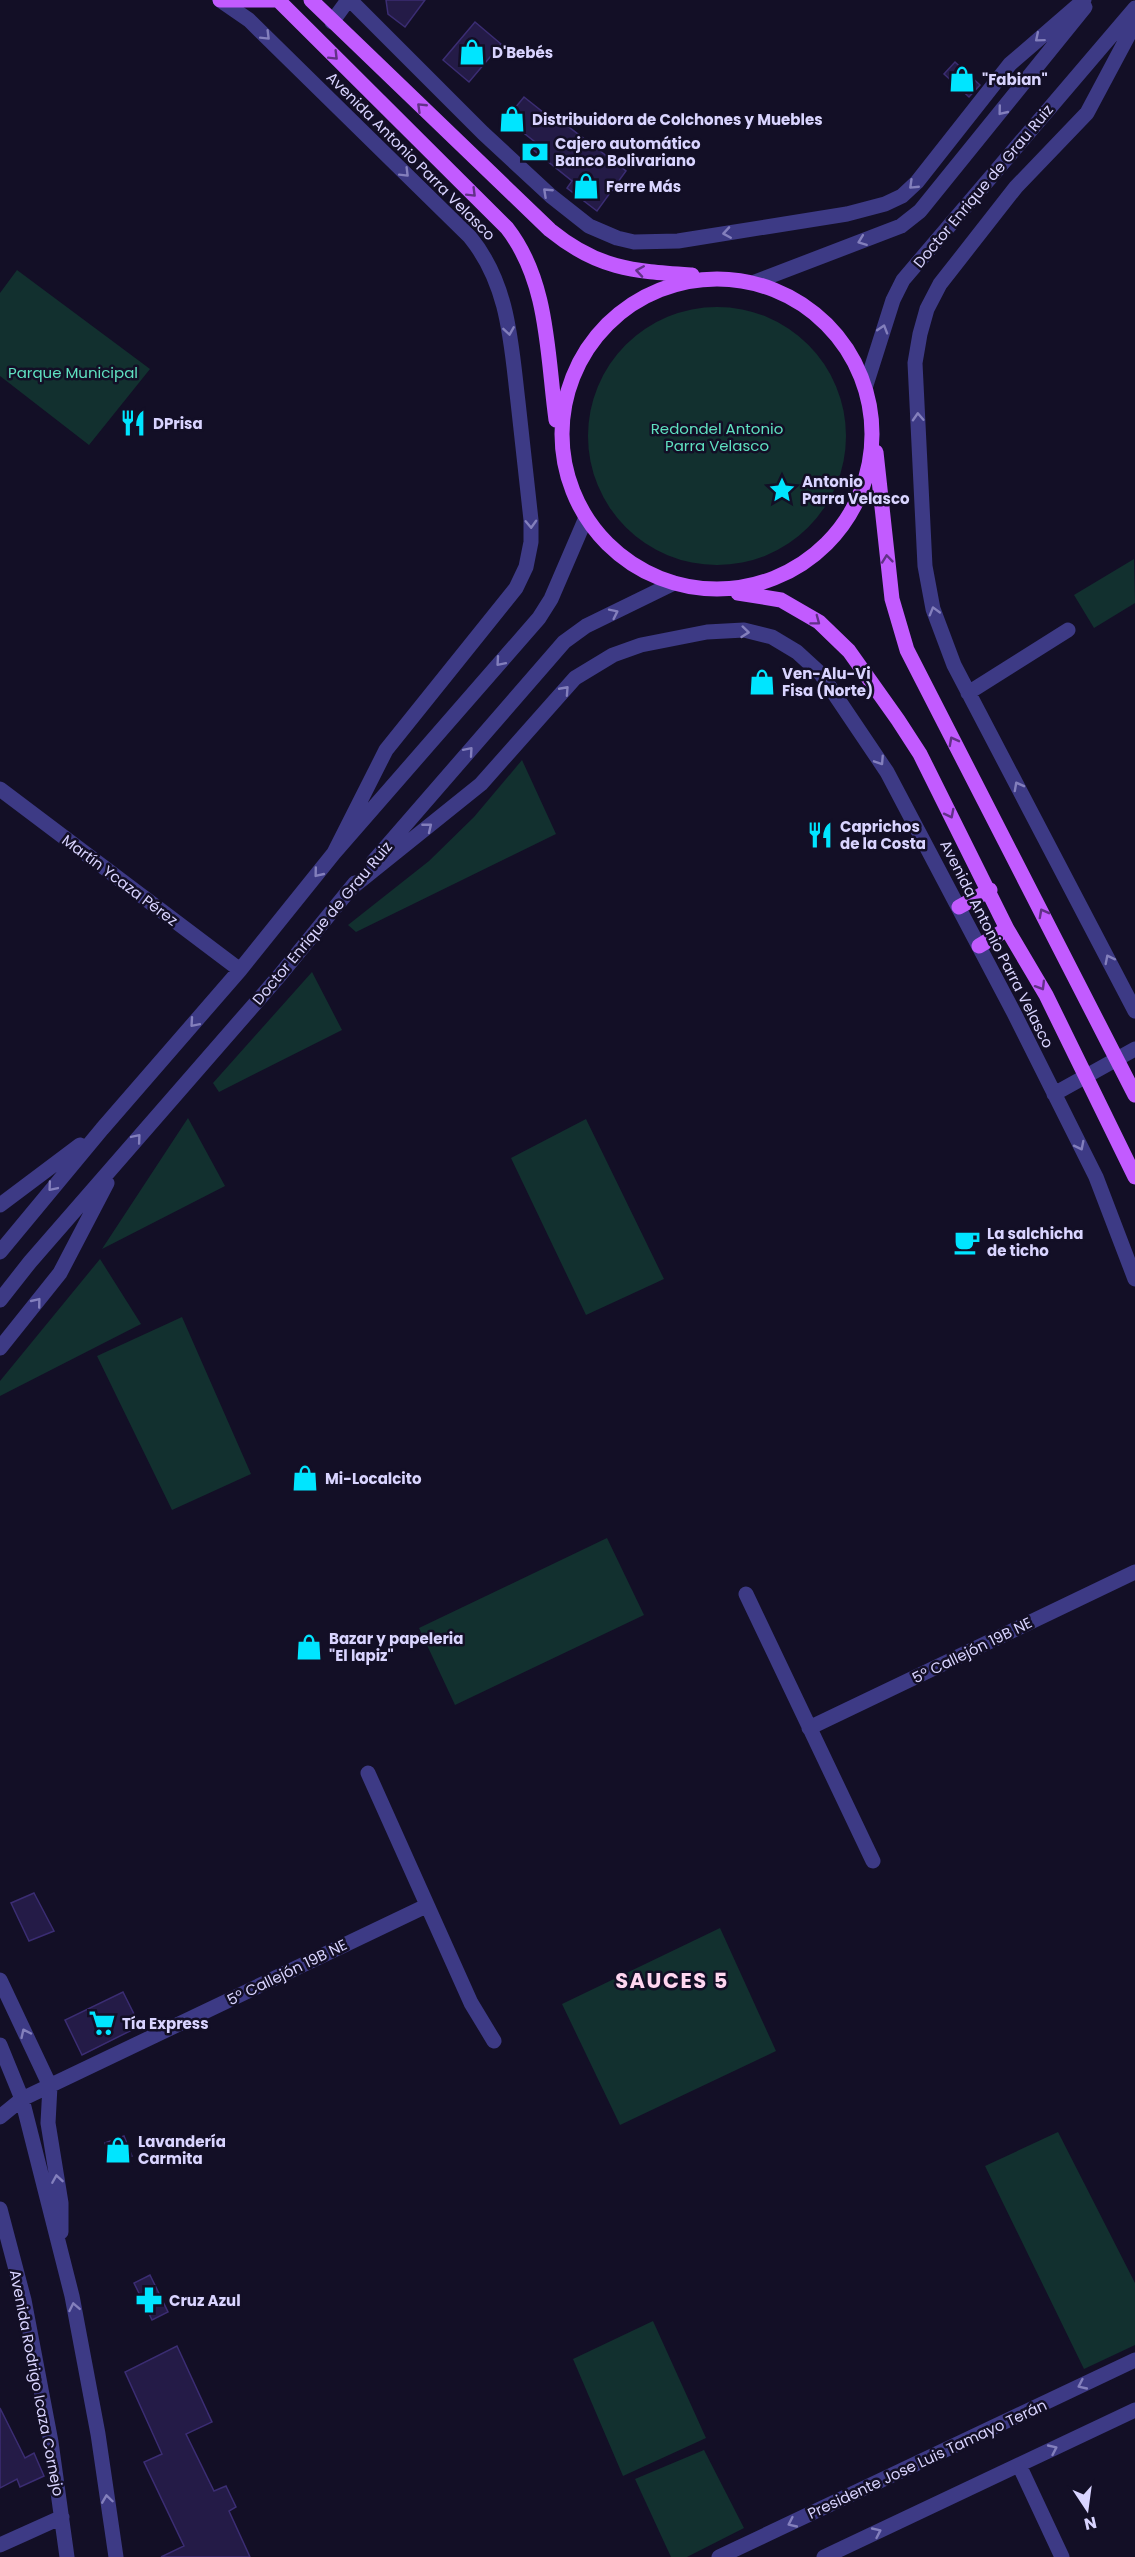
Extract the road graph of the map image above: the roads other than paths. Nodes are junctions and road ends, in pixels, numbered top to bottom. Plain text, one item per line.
1 (220, 0) edge
2 (278, 0) edge
3 (311, 0) edge
4 (349, 0) edge
5 (1084, 0) edge
6 (1091, 0) edge
7 (1135, 8) edge
8 (332, 22) junction
9 (1135, 23) edge
10 (719, 277) junction
11 (755, 282) junction
12 (866, 385) junction
13 (874, 429) junction
14 (561, 452) junction
15 (585, 520) junction
16 (674, 583) junction
17 (701, 589) junction
18 (1068, 630) dead end
19 (968, 693) junction
20 (0, 789) edge
21 (334, 853) junction
22 (349, 890) junction
23 (990, 890) junction
24 (959, 908) junction
25 (1007, 929) junction
26 (979, 946) junction
27 (240, 970) junction
28 (1135, 1011) edge
29 (1135, 1049) edge
30 (1117, 1059) junction
31 (1087, 1076) junction
32 (1054, 1094) junction
33 (1135, 1095) edge
34 (102, 1129) junction
35 (119, 1160) junction
36 (1135, 1177) edge
37 (0, 1205) edge
38 (0, 1252) edge
39 (1135, 1280) edge
40 (0, 1300) edge
41 (0, 1348) edge
42 (1135, 1572) edge
43 (746, 1594) dead end
44 (809, 1728) junction
45 (368, 1773) dead end
46 (873, 1861) dead end
47 (426, 1906) junction
48 (0, 1980) edge
49 (494, 2041) dead end
50 (0, 2045) edge
51 (50, 2086) junction
52 (22, 2099) junction
53 (0, 2103) edge
54 (0, 2117) edge
55 (0, 2209) edge
56 (62, 2259) junction
57 (1135, 2360) edge
58 (1135, 2410) edge
59 (1019, 2465) junction
60 (62, 2517) junction
61 (0, 2545) edge
62 (68, 2557) edge
63 (116, 2557) edge
64 (719, 2557) edge
65 (824, 2557) edge
66 (1062, 2557) edge

1 - 2 main road
1 -> 21 street, Avenida Antonio Parra Velasco
2 -> 14 main road, Avenida Antonio Parra Velasco
3 - 8 main road
5 -> 4 street
4 - 8 street
6 -> 11 street, Doctor Enrique de Grau Ruiz
12 -> 7 street, Doctor Enrique de Grau Ruiz
10 -> 8 main road
19 -> 9 street
10 - 11 main road
10 - 14 main road
11 - 12 main road
12 - 13 main road
13 - 17 main road
30 -> 13 main road
14 - 15 main road
15 - 16 main road
15 -> 21 street
16 - 17 main road
22 -> 16 street, Doctor Enrique de Grau Ruiz
17 -> 23 main road, Avenida Antonio Parra Velasco
18 - 19 street
28 -> 19 street
20 - 27 street, Martín Ycaza Pérez
21 -> 27 street
22 -> 24 street, Avenida Antonio Parra Velasco
35 -> 22 street, Doctor Enrique de Grau Ruiz
23 - 24 main road
23 - 25 main road, Avenida Antonio Parra Velasco
24 - 26 street, Avenida Antonio Parra Velasco
25 - 26 main road
25 -> 31 main road, Avenida Antonio Parra Velasco
26 - 32 street, Avenida Antonio Parra Velasco
27 -> 34 street
29 - 30 street
30 - 31 street
30 - 33 main road
31 - 32 street
31 - 36 main road, Avenida Antonio Parra Velasco
32 -> 39 street, Avenida Antonio Parra Velasco
34 - 37 street
34 -> 38 street
35 - 40 street, Doctor Enrique de Grau Ruiz
41 -> 35 street
42 - 44 street, 5º Callejón 19B NE
43 - 44 street
44 - 46 street
45 - 47 street
47 - 49 street
47 - 51 street, 5º Callejón 19B NE
51 -> 48 street
50 - 52 street
51 - 52 street, 5º Callejón 19B NE
56 -> 51 street
52 - 53 street
52 - 54 street
52 - 56 street
55 - 60 street, Avenida Rodrigo Icaza Cornejo
63 -> 56 street
57 -> 64 street, Presidente Jose Luis Tamayo Terán
59 -> 58 street
65 -> 59 street
59 - 66 street
60 - 61 street
60 - 62 street, Avenida Rodrigo Icaza Cornejo

